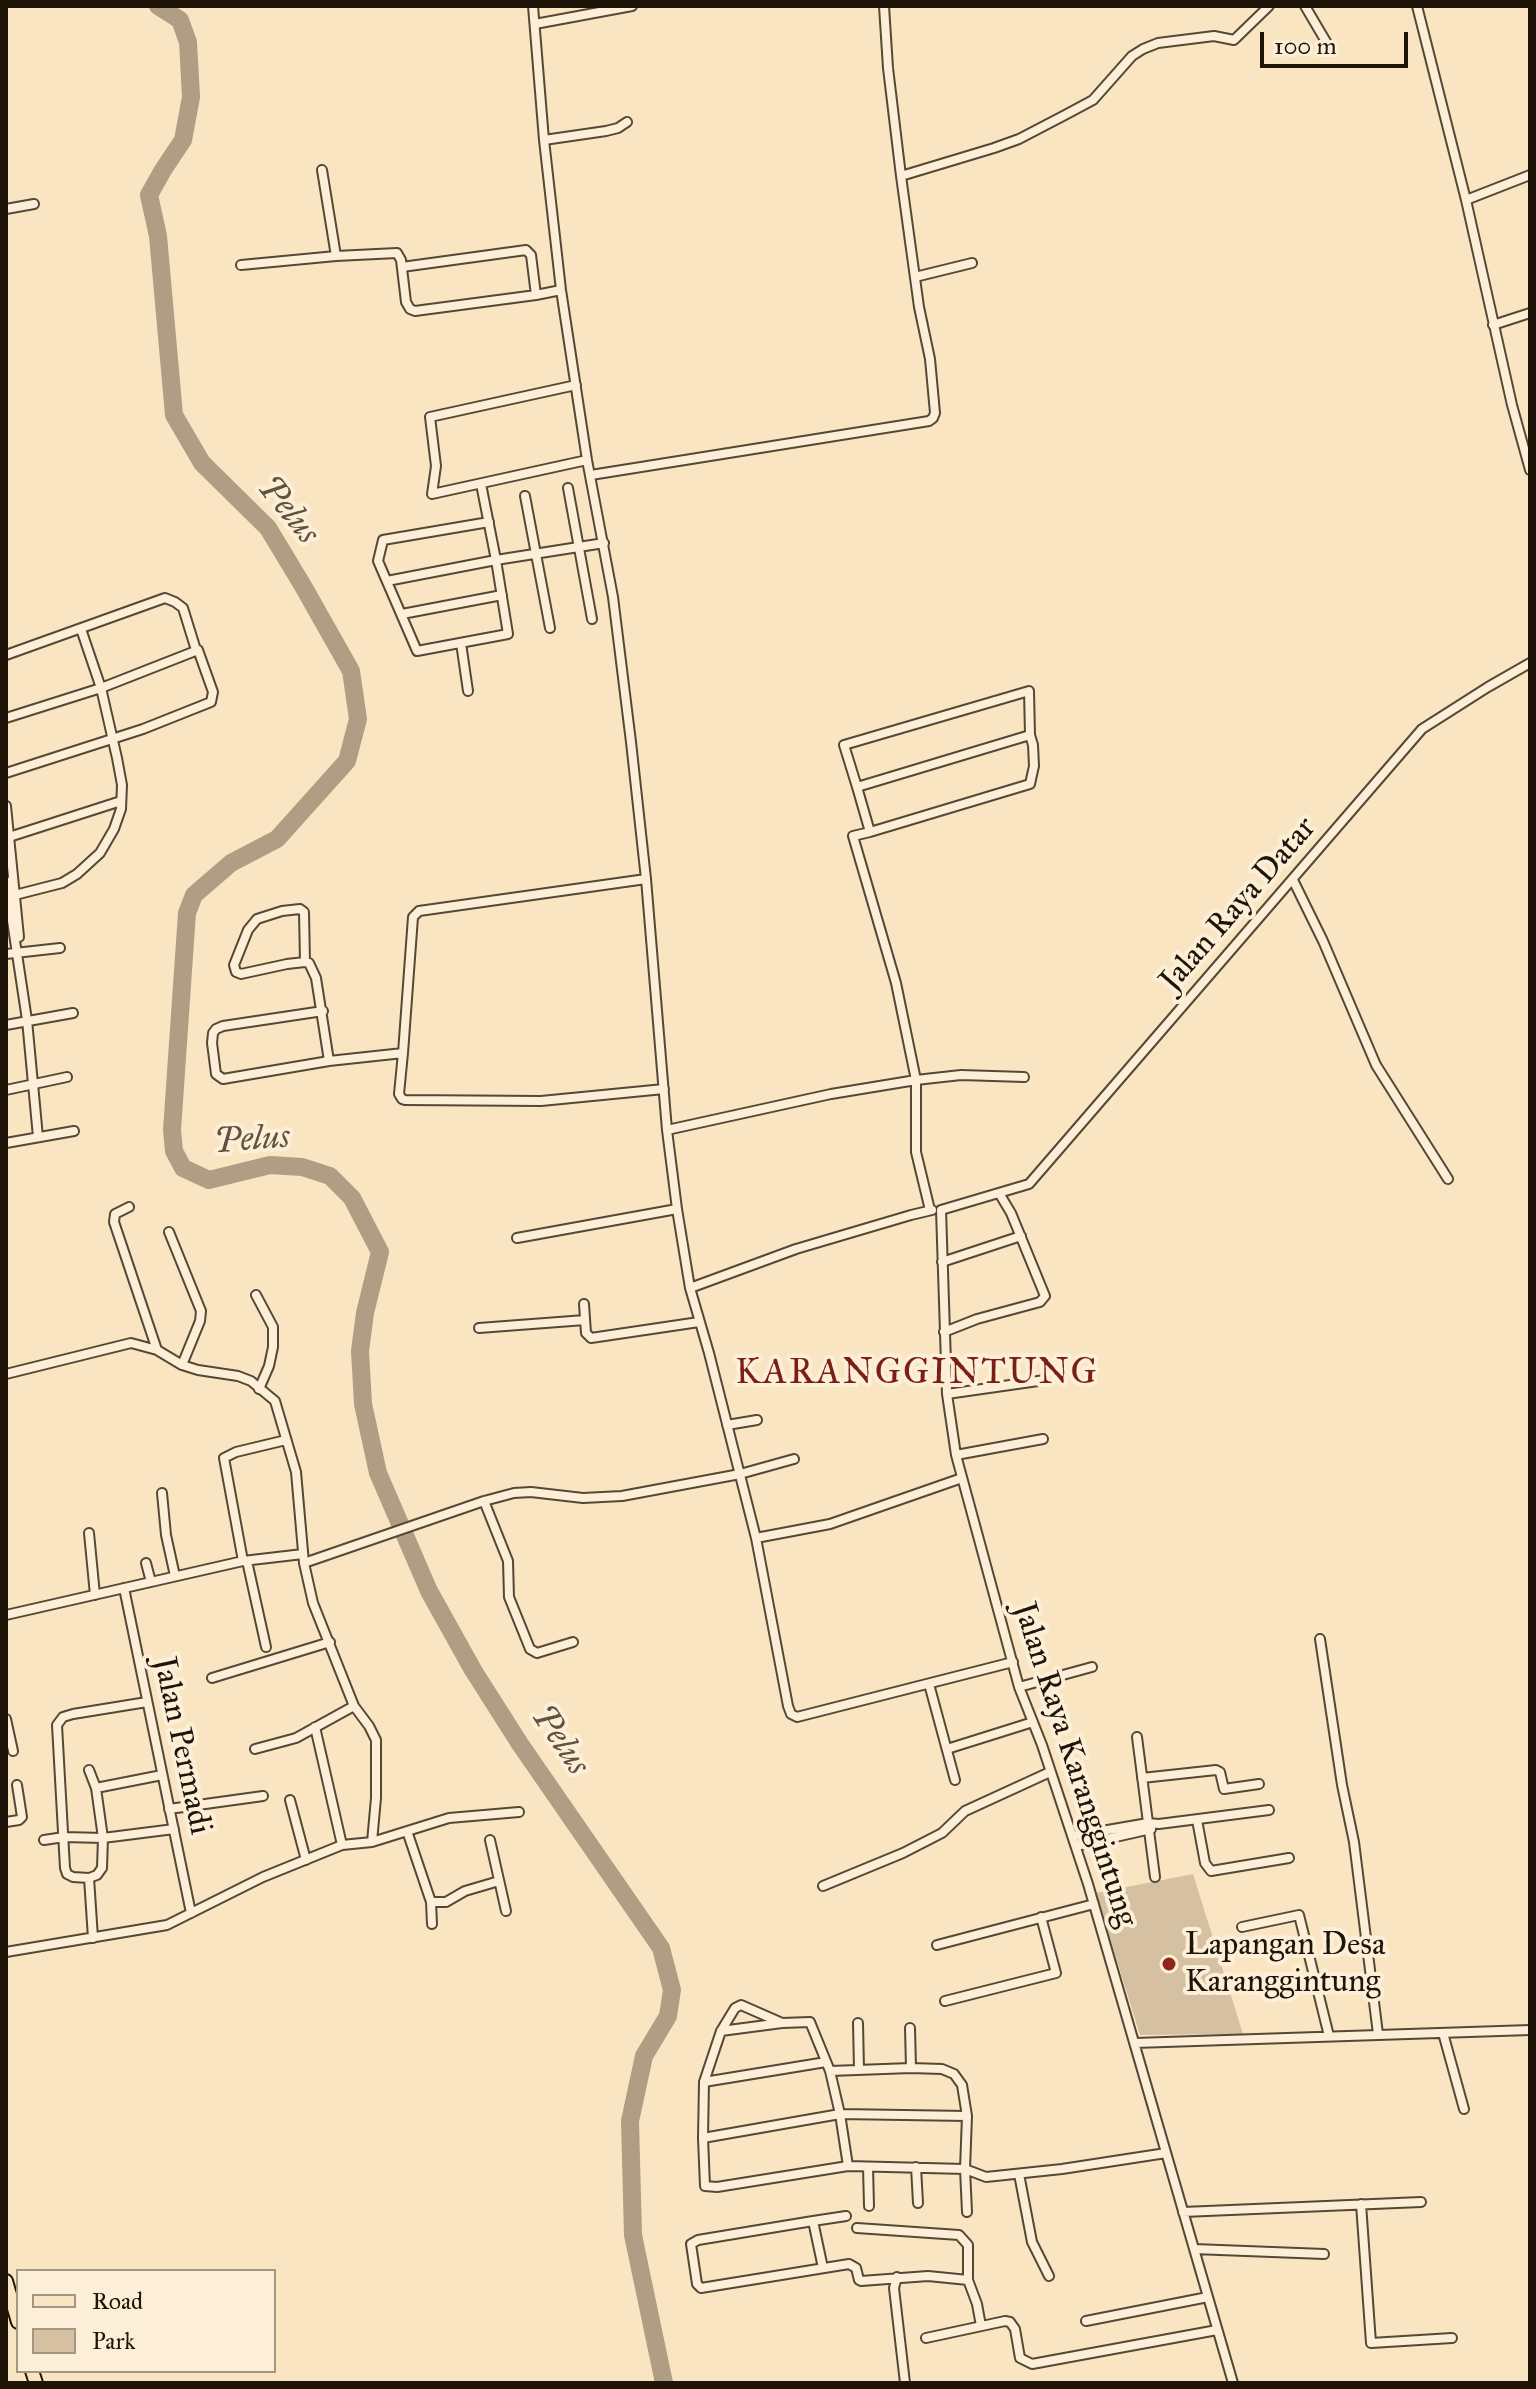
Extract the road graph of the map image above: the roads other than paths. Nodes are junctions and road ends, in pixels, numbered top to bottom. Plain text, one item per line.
1 (533, 6) edge
2 (632, 6) edge
3 (884, 6) edge
4 (1269, 6) edge
5 (1305, 6) edge
6 (1417, 6) edge
7 (535, 24) junction
8 (1328, 45) dead end
9 (627, 122) dead end
10 (544, 140) junction
11 (322, 170) dead end
12 (1530, 175) edge
13 (901, 176) junction
14 (1466, 200) junction
15 (34, 204) dead end
16 (6, 209) edge
17 (336, 256) junction
18 (972, 263) dead end
19 (241, 265) dead end
20 (402, 267) junction
21 (915, 277) junction
22 (561, 290) junction
23 (536, 295) junction
24 (1530, 313) edge
25 (1493, 325) junction
26 (576, 385) junction
27 (587, 460) junction
28 (1530, 470) edge
29 (591, 475) junction
30 (481, 484) junction
31 (568, 488) dead end
32 (525, 496) dead end
33 (489, 522) junction
34 (604, 543) junction
35 (578, 547) junction
36 (536, 553) junction
37 (496, 560) junction
38 (387, 581) junction
39 (502, 595) junction
40 (402, 614) junction
41 (592, 619) dead end
42 (550, 628) dead end
43 (81, 629) junction
44 (461, 643) junction
45 (196, 650) junction
46 (6, 655) edge
47 (1530, 663) edge
48 (101, 688) junction
49 (468, 691) dead end
50 (6, 718) edge
51 (1030, 735) junction
52 (113, 739) junction
53 (6, 773) edge
54 (857, 787) junction
55 (121, 801) junction
56 (6, 806) edge
57 (870, 832) junction
58 (9, 837) junction
59 (646, 879) junction
60 (1293, 880) junction
61 (6, 881) edge
62 (10, 897) edge
63 (60, 948) dead end
64 (14, 954) edge
65 (305, 962) junction
66 (323, 1011) junction
67 (73, 1013) dead end
68 (27, 1020) junction
69 (6, 1025) edge
70 (403, 1053) junction
71 (329, 1061) junction
72 (67, 1077) dead end
73 (1024, 1077) dead end
74 (916, 1080) junction
75 (32, 1085) junction
76 (664, 1089) junction
77 (6, 1090) edge
78 (667, 1130) junction
79 (74, 1131) dead end
80 (38, 1137) junction
81 (6, 1143) edge
82 (1448, 1179) dead end
83 (999, 1193) junction
84 (129, 1207) dead end
85 (677, 1209) junction
86 (930, 1210) junction
87 (941, 1210) junction
88 (169, 1232) dead end
89 (1021, 1236) junction
90 (517, 1238) dead end
91 (942, 1262) junction
92 (690, 1288) junction
93 (256, 1295) dead end
94 (584, 1304) dead end
95 (585, 1320) junction
96 (699, 1322) junction
97 (479, 1328) dead end
98 (944, 1332) junction
99 (157, 1350) junction
100 (182, 1365) junction
101 (6, 1374) edge
102 (1045, 1380) dead end
103 (259, 1389) junction
104 (947, 1394) junction
105 (757, 1420) dead end
106 (727, 1425) junction
107 (1043, 1439) dead end
108 (286, 1440) junction
109 (956, 1455) junction
110 (794, 1459) dead end
111 (740, 1474) junction
112 (962, 1478) junction
113 (162, 1493) dead end
114 (484, 1501) junction
115 (89, 1533) dead end
116 (756, 1538) junction
117 (304, 1558) junction
118 (245, 1561) junction
119 (146, 1563) dead end
120 (175, 1576) junction
121 (151, 1582) junction
122 (124, 1588) junction
123 (95, 1595) junction
124 (6, 1615) edge
125 (1320, 1639) dead end
126 (330, 1642) junction
127 (573, 1642) dead end
128 (266, 1647) dead end
129 (1013, 1662) junction
130 (1092, 1667) dead end
131 (212, 1678) dead end
132 (929, 1684) junction
133 (1019, 1687) junction
134 (147, 1702) junction
135 (351, 1708) junction
136 (6, 1719) edge
137 (1033, 1722) junction
138 (315, 1727) junction
139 (1137, 1737) dead end
140 (255, 1749) dead end
141 (947, 1749) junction
142 (13, 1751) dead end
143 (89, 1770) dead end
144 (1050, 1772) junction
145 (162, 1775) junction
146 (1142, 1778) junction
147 (955, 1780) dead end
148 (1259, 1784) dead end
149 (17, 1785) dead end
150 (96, 1788) junction
151 (263, 1796) dead end
152 (290, 1800) dead end
153 (169, 1809) junction
154 (1269, 1810) dead end
155 (519, 1812) dead end
156 (1197, 1820) junction
157 (6, 1822) edge
158 (1149, 1827) junction
159 (174, 1829) junction
160 (407, 1831) junction
161 (1073, 1836) junction
162 (64, 1837) junction
163 (103, 1838) junction
164 (44, 1840) dead end
165 (490, 1840) dead end
166 (372, 1842) junction
167 (342, 1845) junction
168 (1076, 1846) junction
169 (1289, 1858) dead end
170 (306, 1860) junction
171 (1155, 1877) dead end
172 (89, 1878) junction
173 (499, 1881) junction
174 (823, 1886) dead end
175 (431, 1902) junction
176 (1094, 1904) junction
177 (506, 1911) dead end
178 (191, 1913) junction
179 (1041, 1917) junction
180 (432, 1924) dead end
181 (1242, 1927) dead end
182 (93, 1938) junction
183 (937, 1945) dead end
184 (6, 1952) edge
185 (945, 2001) dead end
186 (782, 2023) junction
187 (858, 2023) dead end
188 (910, 2028) dead end
189 (1530, 2030) edge
190 (721, 2031) junction
191 (1443, 2033) junction
192 (1378, 2034) junction
193 (1329, 2036) junction
194 (1135, 2043) junction
195 (826, 2062) junction
196 (911, 2068) junction
197 (859, 2069) junction
198 (830, 2071) junction
199 (704, 2082) junction
200 (1464, 2109) dead end
201 (840, 2114) junction
202 (967, 2116) junction
203 (703, 2138) junction
204 (1166, 2153) junction
205 (848, 2166) junction
206 (868, 2167) junction
207 (916, 2167) junction
208 (965, 2169) junction
209 (1019, 2174) junction
210 (1421, 2202) dead end
211 (918, 2203) dead end
212 (1361, 2204) junction
213 (869, 2206) dead end
214 (967, 2212) dead end
215 (1183, 2212) junction
216 (846, 2216) dead end
217 (813, 2221) junction
218 (857, 2228) dead end
219 (1194, 2249) junction
220 (1324, 2254) dead end
221 (823, 2268) junction
222 (1049, 2276) dead end
223 (897, 2277) junction
224 (968, 2280) junction
225 (6, 2281) edge
226 (1208, 2297) junction
227 (16, 2315) edge
228 (1086, 2321) dead end
229 (981, 2326) junction
230 (1217, 2330) junction
231 (926, 2338) dead end
232 (1452, 2338) dead end
233 (905, 2383) edge
234 (1233, 2383) edge

1 - 7 street
2 - 7 street
3 - 13 street
4 - 13 street
5 - 8 street
6 - 14 street
7 - 10 street
9 - 10 street
10 - 22 street
11 - 17 street
12 - 14 street
13 - 21 street
14 - 25 street
15 - 16 street
17 - 19 street
17 - 20 street
18 - 21 street
20 - 23 street
20 - 23 street
21 - 29 street
22 - 23 street
22 - 26 street
24 - 25 street
25 - 28 street
26 - 27 street
26 - 30 street
27 - 29 street
27 - 30 street
29 - 34 street
30 - 33 street
31 - 35 street
32 - 36 street
33 - 37 street
33 - 38 street
34 - 35 street
34 - 59 street
35 - 36 street
35 - 41 street
36 - 37 street
36 - 42 street
37 - 38 street
37 - 39 street
38 - 40 street
39 - 40 street
39 - 44 street
40 - 44 street
43 - 45 street
43 - 46 street
43 - 48 street
44 - 49 street
45 - 48 street
45 - 52 street
47 - 60 street, Jalan Raya Datar
48 - 50 street
48 - 52 street
51 - 54 street
51 - 54 street
51 - 57 street
52 - 53 street
52 - 55 street
54 - 57 street
55 - 58 street
55 - 62 street
56 - 58 street
57 - 74 street
58 - 62 street
59 - 70 street
59 - 76 street
60 - 82 street
60 - 83 street, Jalan Raya Datar
61 - 62 street
62 - 64 street
63 - 64 street
64 - 68 street
65 - 65 street
65 - 66 street
66 - 71 street
66 - 71 street
67 - 68 street
68 - 69 street
68 - 75 street
70 - 71 street
70 - 76 street
72 - 75 street
73 - 74 street
74 - 78 street
74 - 86 street
75 - 77 street
75 - 80 street
76 - 78 street
78 - 85 street
79 - 80 street
80 - 81 street
83 - 87 street
83 - 89 street
84 - 99 street
85 - 90 street
85 - 92 street
86 - 87 street
86 - 92 street
87 - 91 street, Jalan Raya Karanggintung
88 - 100 street
89 - 91 street
89 - 98 street
91 - 98 street, Jalan Raya Karanggintung
92 - 96 street
93 - 103 street
94 - 95 street
95 - 96 street
95 - 97 street
96 - 106 street
98 - 104 street, Jalan Raya Karanggintung
99 - 100 street
99 - 101 street
100 - 103 street
102 - 104 street
103 - 108 street
104 - 109 street, Jalan Raya Karanggintung
105 - 106 street
106 - 111 street
107 - 109 street
108 - 117 street
108 - 118 street
109 - 112 street, Jalan Raya Karanggintung
110 - 111 street
111 - 114 street
111 - 116 street
112 - 116 street
112 - 129 street, Jalan Raya Karanggintung
113 - 120 street
114 - 117 street
114 - 127 street
115 - 123 street
116 - 132 street
117 - 118 street
117 - 126 street
118 - 120 street
118 - 128 street
119 - 121 street
120 - 121 street
121 - 122 street
122 - 123 street
122 - 134 street, Jalan Permadi
123 - 124 street
125 - 192 street
126 - 131 street
126 - 135 street
129 - 132 street
129 - 133 street, Jalan Raya Karanggintung
130 - 133 street
132 - 141 street
133 - 137 street, Jalan Raya Karanggintung
134 - 145 street, Jalan Permadi
134 - 162 street
135 - 138 street
135 - 166 street
136 - 142 street
137 - 141 street
137 - 144 street, Jalan Raya Karanggintung
138 - 140 street
138 - 167 street
139 - 146 street
141 - 147 street
143 - 150 street
144 - 161 street, Jalan Raya Karanggintung
144 - 174 street
145 - 150 street
145 - 153 street, Jalan Permadi
146 - 148 street
146 - 158 street
149 - 157 street
150 - 163 street
151 - 153 street
152 - 170 street
153 - 159 street, Jalan Permadi
154 - 156 street
155 - 160 street
156 - 158 street
156 - 169 street
158 - 161 street
158 - 168 street
158 - 171 street
159 - 163 street
159 - 178 street, Jalan Permadi
160 - 166 street
160 - 175 street
161 - 168 street, Jalan Raya Karanggintung
162 - 163 street
162 - 164 street
162 - 172 street
163 - 172 street
165 - 173 street
166 - 167 street
167 - 170 street
168 - 176 street, Jalan Raya Karanggintung
170 - 178 street
172 - 182 street
173 - 175 street
173 - 177 street
175 - 180 street
176 - 179 street
176 - 194 street, Jalan Raya Karanggintung
178 - 182 street
179 - 183 street
179 - 185 street
181 - 193 street
182 - 184 street
186 - 190 street
186 - 190 street
186 - 195 street
187 - 197 street
188 - 196 street
189 - 191 street
190 - 199 street
191 - 192 street
191 - 200 street
192 - 193 street
193 - 194 street
194 - 204 street, Jalan Raya Karanggintung
195 - 198 street
195 - 199 street
196 - 197 street
196 - 202 street
197 - 198 street
198 - 201 street
199 - 203 street
201 - 202 street
201 - 203 street
201 - 205 street
202 - 208 street
203 - 205 street
204 - 209 street
204 - 215 street, Jalan Raya Karanggintung
205 - 206 street
206 - 207 street
206 - 213 street
207 - 208 street
207 - 211 street
208 - 209 street
208 - 214 street
209 - 222 street
210 - 212 street
212 - 215 street
212 - 232 street
215 - 219 street, Jalan Raya Karanggintung
216 - 217 street
217 - 221 street
217 - 221 street
218 - 224 street
219 - 220 street
219 - 226 street, Jalan Raya Karanggintung
221 - 223 street
223 - 224 street
223 - 233 street
224 - 229 street
225 - 227 main road
226 - 228 street
226 - 230 street, Jalan Raya Karanggintung
229 - 230 street
229 - 231 street
230 - 234 street, Jalan Raya Karanggintung

